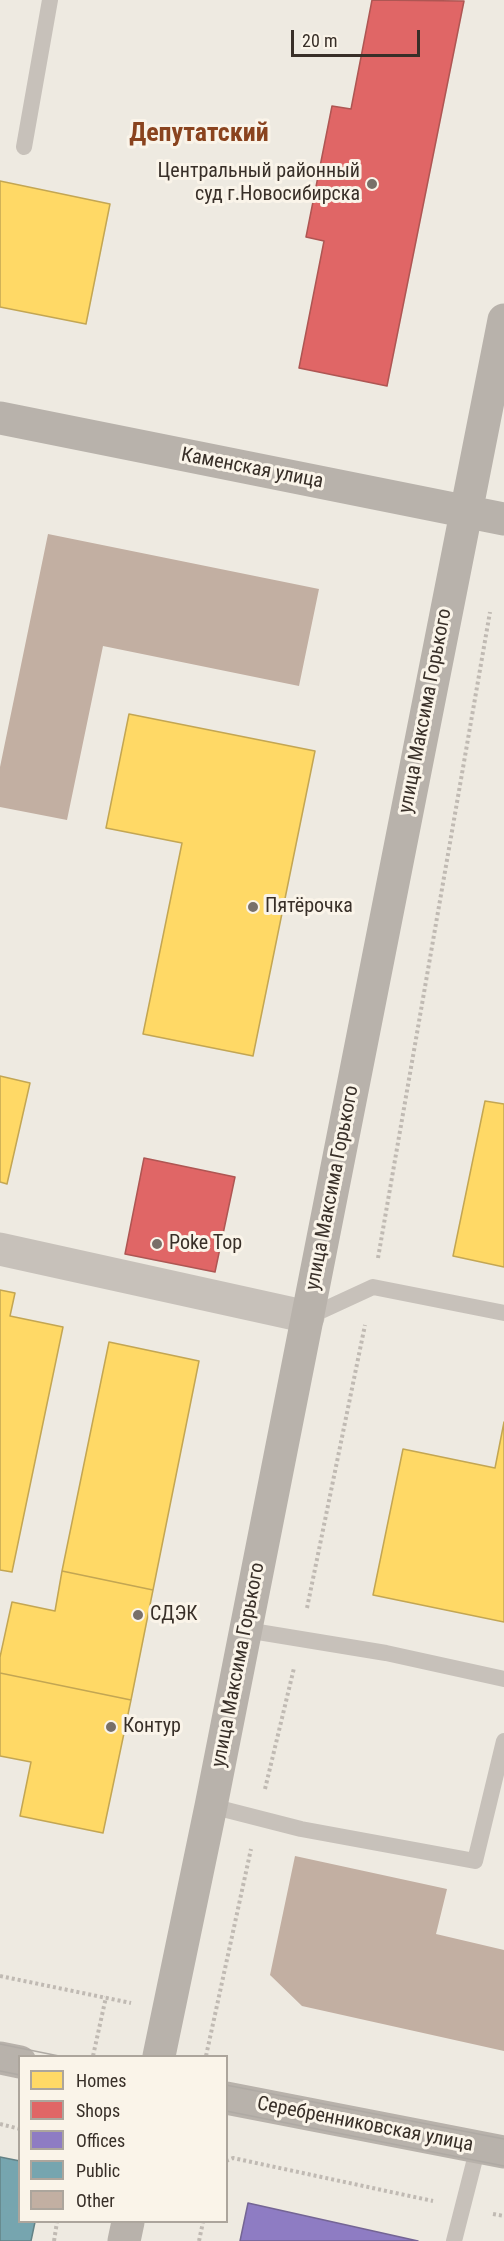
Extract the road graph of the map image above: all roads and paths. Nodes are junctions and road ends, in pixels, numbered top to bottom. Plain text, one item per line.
1 (50, 0) edge
2 (24, 147) dead end
3 (504, 320) edge
4 (0, 418) edge
5 (465, 512) junction
6 (504, 519) edge
7 (0, 1249) edge
8 (504, 1314) edge
9 (308, 1317) junction
10 (246, 1630) junction
11 (504, 1679) edge
12 (504, 1741) edge
13 (211, 1806) junction
14 (0, 1976) edge
15 (106, 1997) junction
16 (169, 2011) junction
17 (214, 2016) dead end
18 (93, 2055) edge
19 (159, 2055) edge
20 (0, 2058) edge
21 (18, 2062) edge
22 (228, 2098) edge
23 (0, 2124) edge
24 (18, 2128) edge
25 (491, 2150) edge
26 (228, 2161) edge
27 (463, 2207) junction
28 (504, 2216) edge
29 (57, 2223) edge
30 (128, 2223) edge
31 (203, 2223) edge
32 (54, 2241) edge
33 (124, 2241) edge
34 (199, 2241) edge
35 (454, 2241) edge

1 - 2 lane
3 - 5 street, улица Максима Горького
4 - 5 street, Каменская улица
5 - 6 street, Каменская улица
5 - 9 street, улица Максима Горького
7 - 9 street
8 - 9 lane
9 - 10 street, улица Максима Горького
10 - 11 lane
10 - 13 street, улица Максима Горького
12 - 13 lane
13 - 16 street, улица Максима Горького
14 - 15 path
15 - 16 path
15 - 18 path
16 - 17 path
16 - 19 street, улица Максима Горького
20 - 21 street
22 - 25 street, Серебренниковская улица
23 - 24 path
25 - 27 lane
26 - 27 path
27 - 28 path
27 - 35 lane
29 - 32 path
30 - 33 street
31 - 34 path

